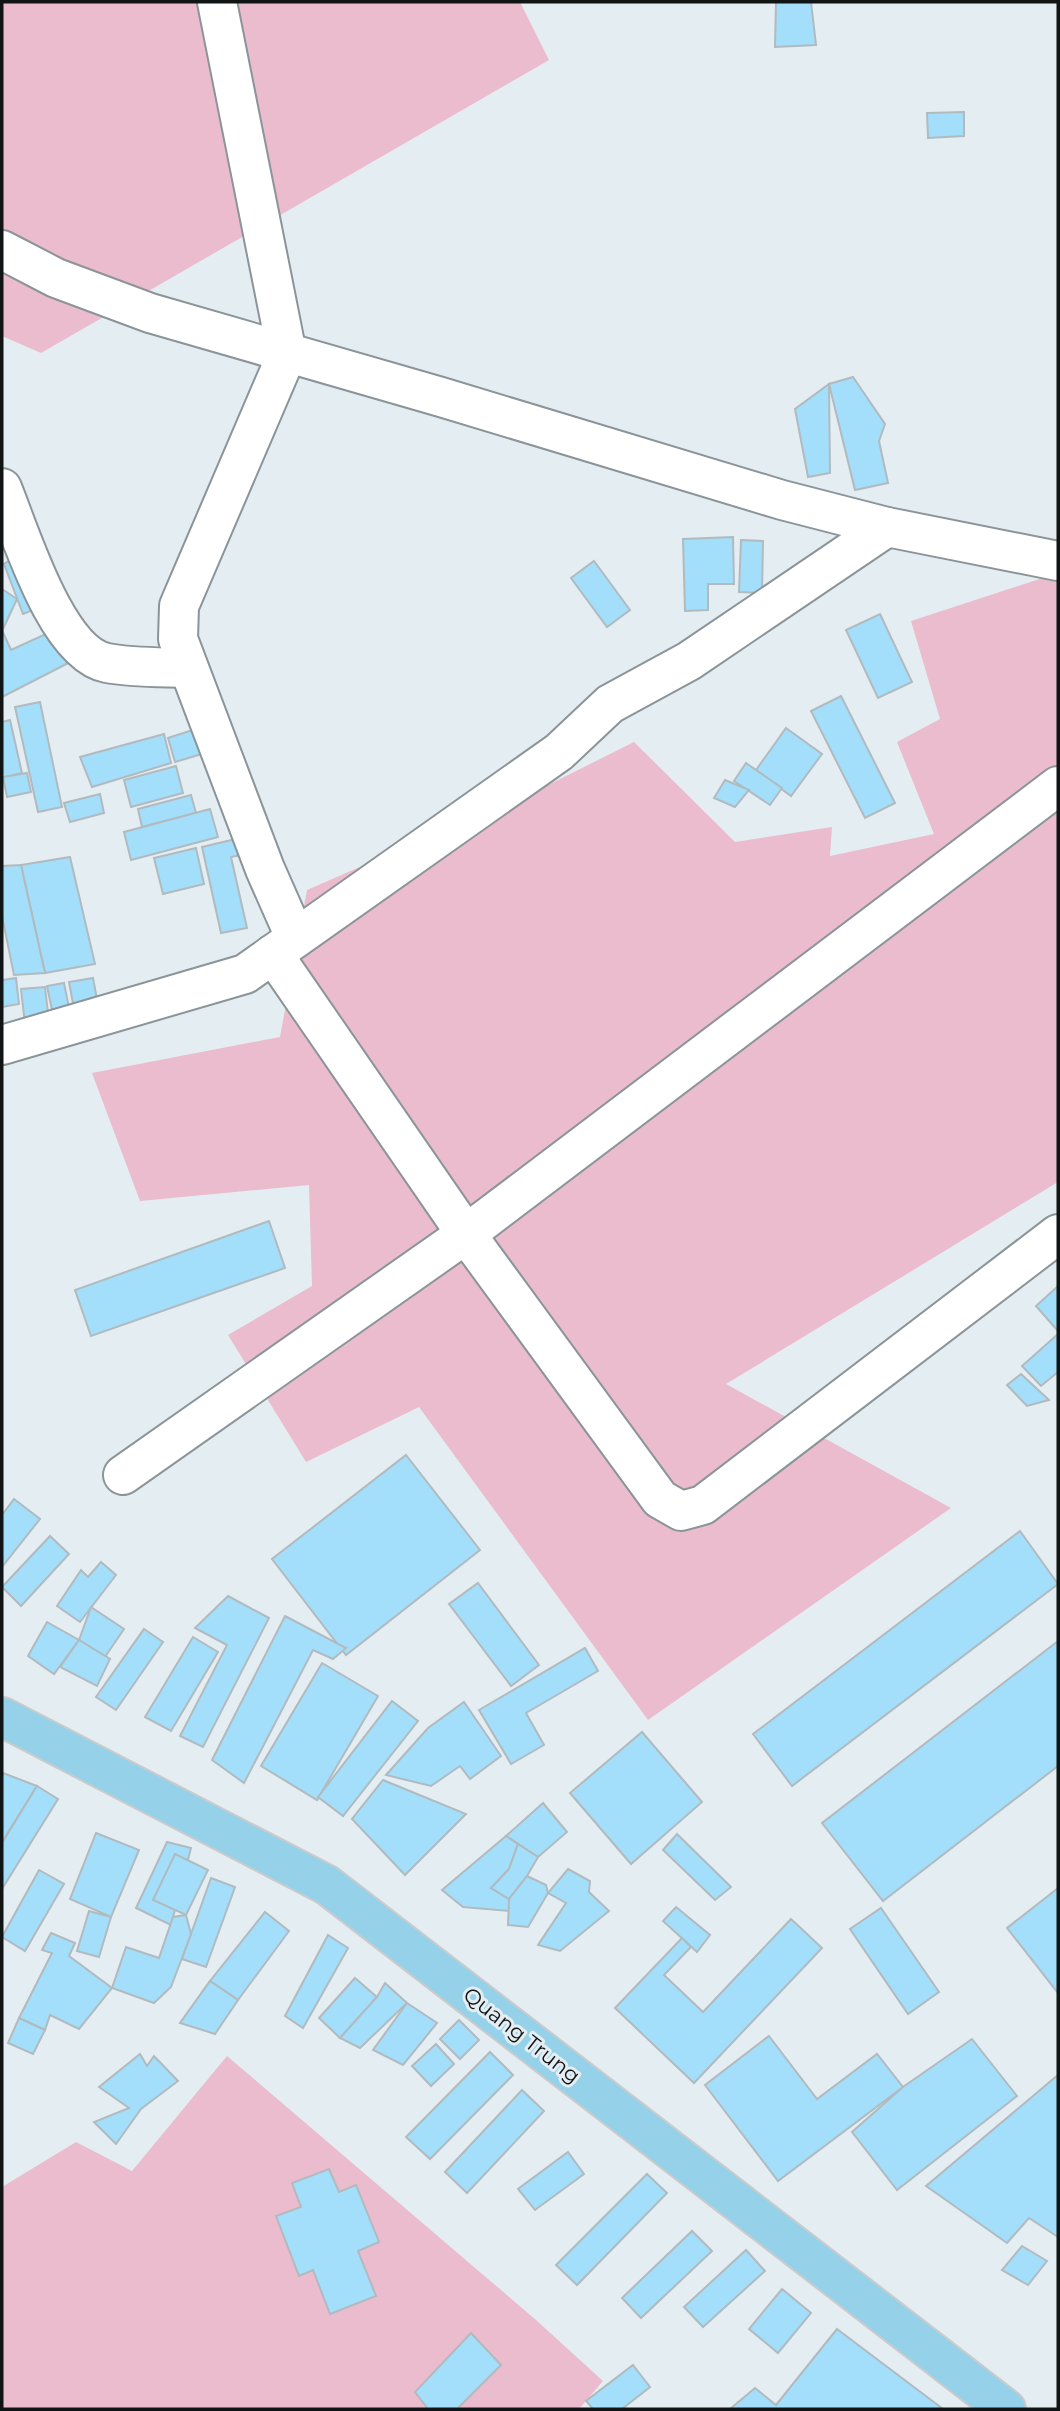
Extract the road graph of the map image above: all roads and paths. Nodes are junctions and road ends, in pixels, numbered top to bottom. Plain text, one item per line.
1 (217, 2) edge
2 (2, 250) edge
3 (288, 354) junction
4 (2, 488) edge
5 (887, 527) junction
6 (1058, 561) edge
7 (188, 668) junction
8 (1058, 786) edge
9 (284, 946) junction
10 (2, 1045) edge
11 (466, 1234) junction
12 (1058, 1234) edge
13 (122, 1475) dead end
14 (2, 1717) edge
15 (1006, 2409) edge

1 - 3 street
2 - 3 street
3 - 5 street
3 - 7 street
4 - 7 street
5 - 6 street
5 - 9 street
7 - 9 street
8 - 11 street
9 - 10 street
9 - 11 street
11 - 12 street
11 - 13 street
14 - 15 main road, Quang Trung

